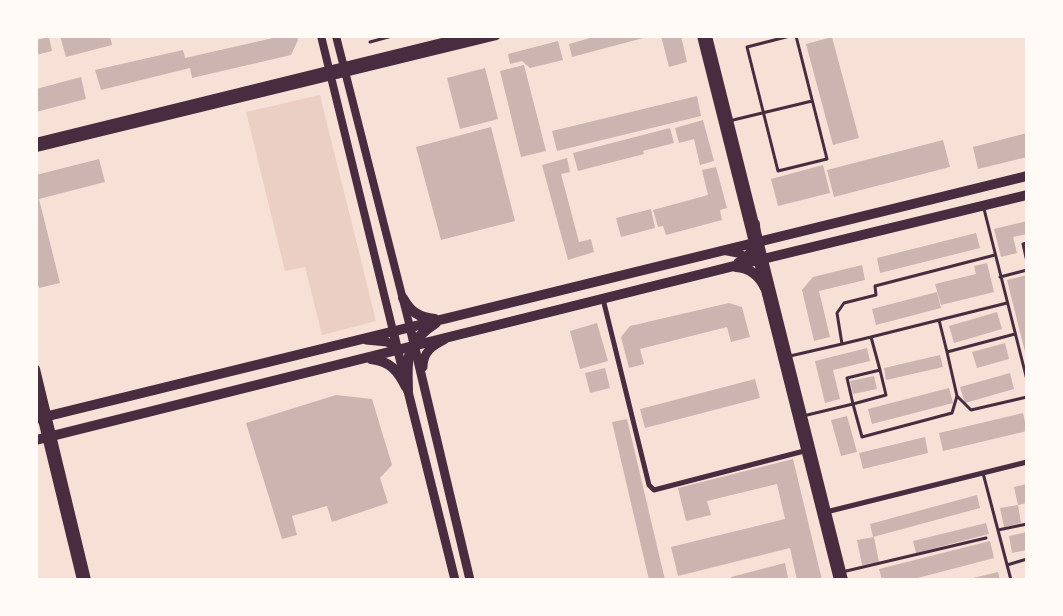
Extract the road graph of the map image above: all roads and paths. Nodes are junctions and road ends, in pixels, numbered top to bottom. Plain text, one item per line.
1 (321, 36) edge
2 (336, 36) edge
3 (392, 36) edge
4 (467, 36) edge
5 (496, 36) edge
6 (701, 36) edge
7 (708, 36) edge
8 (790, 36) edge
9 (796, 36) edge
10 (370, 42) dead end
11 (344, 70) junction
12 (330, 73) junction
13 (812, 101) junction
14 (764, 112) junction
15 (726, 121) junction
16 (36, 142) edge
17 (36, 148) edge
18 (1027, 176) edge
19 (1027, 195) edge
20 (983, 206) junction
21 (755, 224) junction
22 (774, 238) junction
23 (1027, 243) edge
24 (756, 244) junction
25 (722, 251) junction
26 (995, 256) junction
27 (756, 261) junction
28 (1027, 262) edge
29 (730, 267) junction
30 (1027, 270) edge
31 (1000, 277) junction
32 (767, 287) junction
33 (403, 298) junction
34 (603, 299) junction
35 (1007, 303) junction
36 (446, 318) junction
37 (939, 320) junction
38 (410, 327) junction
39 (394, 332) junction
40 (1015, 334) junction
41 (871, 337) junction
42 (450, 338) junction
43 (359, 340) junction
44 (842, 344) junction
45 (406, 348) junction
46 (947, 352) junction
47 (785, 358) junction
48 (365, 359) junction
49 (36, 369) edge
50 (880, 370) junction
51 (1027, 380) edge
52 (424, 385) junction
53 (408, 390) junction
54 (36, 395) edge
55 (957, 396) junction
56 (1027, 397) edge
57 (853, 404) junction
58 (800, 417) junction
59 (42, 418) edge
60 (45, 438) edge
61 (809, 450) junction
62 (1027, 462) edge
63 (983, 472) junction
64 (824, 512) junction
65 (1027, 524) edge
66 (998, 530) junction
67 (986, 538) dead end
68 (1027, 559) edge
69 (1007, 564) junction
70 (840, 576) edge
71 (81, 580) edge
72 (87, 580) edge
73 (455, 580) edge
74 (470, 580) edge
75 (1010, 580) edge

1 - 12 street
2 - 11 street
3 - 10 lane
4 - 11 street
5 - 11 street
6 - 15 street
7 - 15 street
8 - 14 lane
9 - 13 lane
11 - 12 street
11 - 33 street
12 - 16 street
12 - 17 street
12 - 39 street
13 - 14 lane
13 - 14 lane
14 - 15 lane
15 - 21 street
15 - 24 street
18 - 22 main road
19 - 20 main road
20 - 26 lane
20 - 27 main road
21 - 22 main road
21 - 24 main road
22 - 24 main road
23 - 28 lane
24 - 25 main road
24 - 27 main road
24 - 27 street
25 - 27 street
25 - 36 main road
26 - 31 lane
26 - 44 lane
27 - 29 main road
27 - 32 street
29 - 32 main road
29 - 34 main road
30 - 31 lane
31 - 35 lane
32 - 47 street
33 - 36 main road
33 - 38 street
34 - 42 main road
34 - 61 street
35 - 37 lane
35 - 40 lane
36 - 38 main road
36 - 45 main road
37 - 41 lane
37 - 46 lane
38 - 39 main road
38 - 45 main road
39 - 43 main road
39 - 45 main road
40 - 46 lane
40 - 51 lane
41 - 44 lane
41 - 50 lane
42 - 45 main road
42 - 52 main road
43 - 45 main road
43 - 59 main road
44 - 47 lane
45 - 48 main road
45 - 52 main road
45 - 53 main road
46 - 55 lane
47 - 58 street
48 - 53 main road
48 - 60 main road
49 - 59 street
50 - 57 lane
50 - 57 lane
52 - 74 main road
53 - 73 main road
54 - 59 street
55 - 56 lane
55 - 57 lane
57 - 58 lane
58 - 61 street
59 - 60 street
60 - 71 street
60 - 72 street
61 - 64 street
62 - 63 street
63 - 64 street
63 - 66 lane
64 - 70 street
65 - 66 lane
66 - 69 lane
67 - 70 lane
68 - 69 lane
69 - 75 lane

